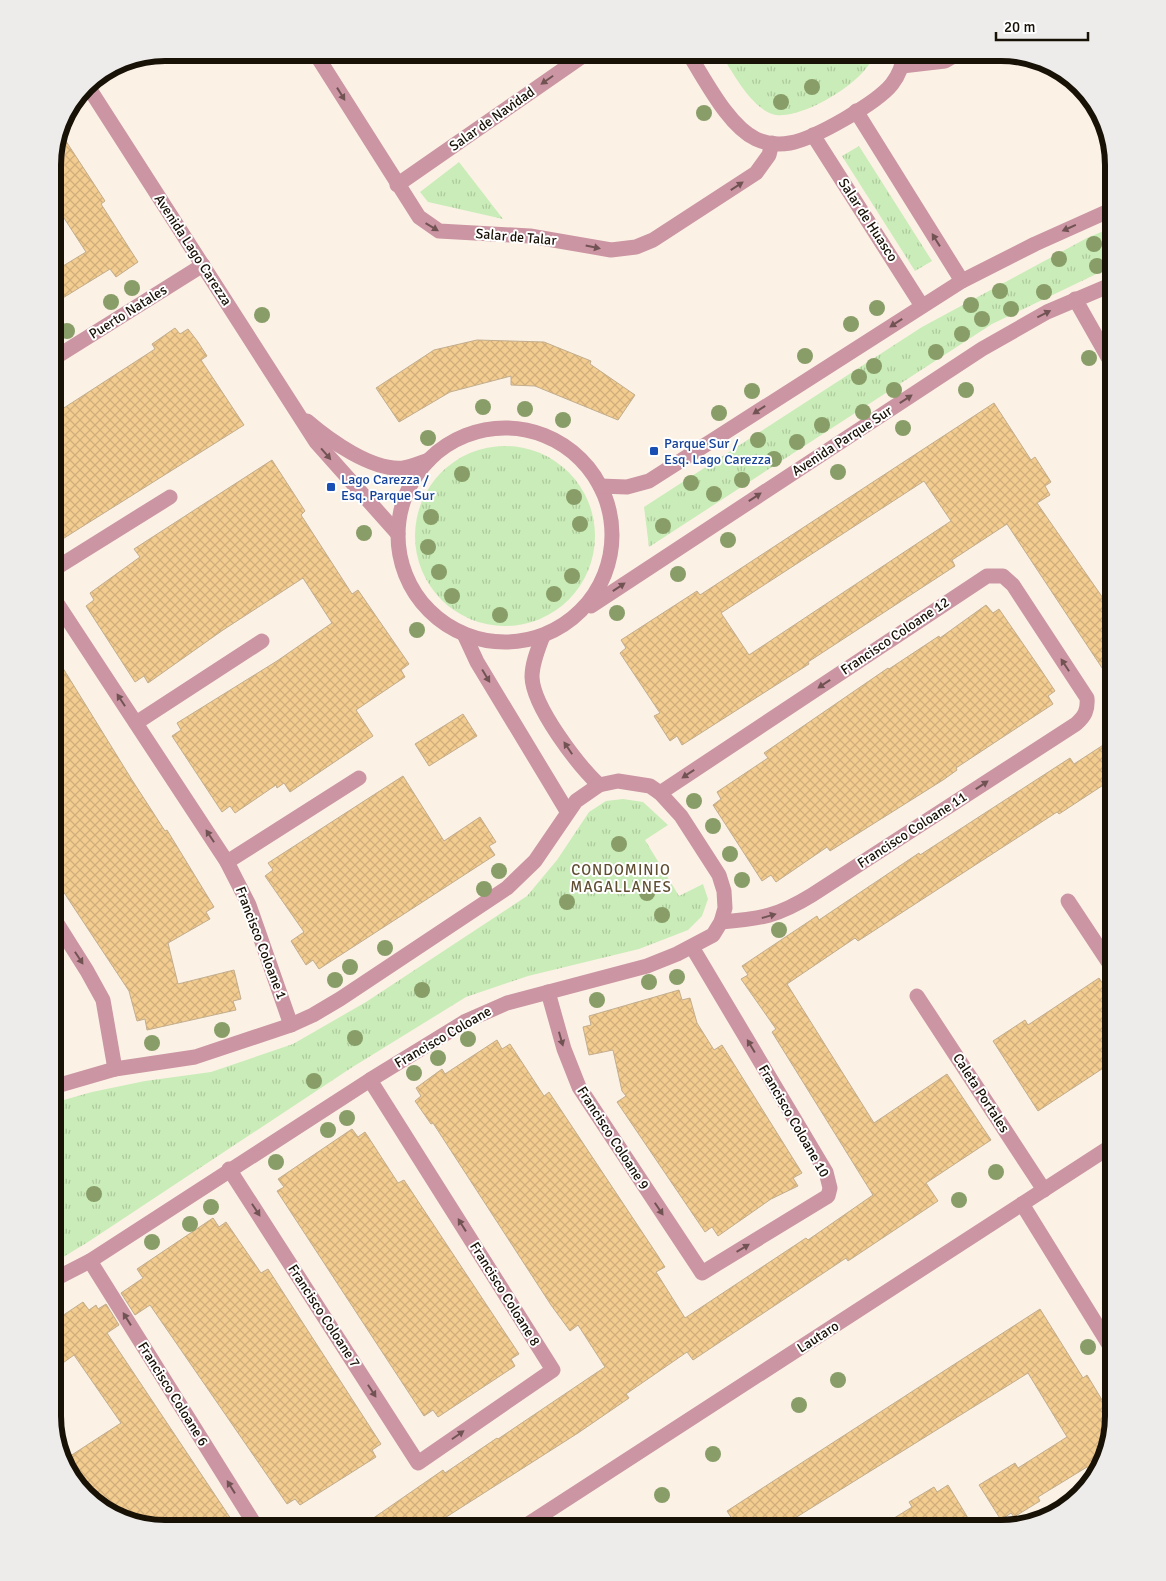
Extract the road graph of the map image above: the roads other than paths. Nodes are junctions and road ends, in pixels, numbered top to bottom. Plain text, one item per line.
1 (321, 61) edge
2 (575, 61) edge
3 (693, 61) edge
4 (902, 61) edge
5 (92, 92) edge
6 (856, 111) junction
7 (813, 135) junction
8 (772, 143) junction
9 (397, 185) junction
10 (1105, 213) edge
11 (203, 265) junction
12 (962, 281) junction
13 (1105, 288) edge
14 (1075, 300) junction
15 (922, 306) junction
16 (1105, 351) edge
17 (61, 354) edge
18 (299, 414) junction
19 (428, 460) junction
20 (600, 486) junction
21 (170, 497) dead end
22 (398, 534) junction
23 (61, 565) edge
24 (61, 609) edge
25 (579, 614) junction
26 (464, 634) junction
27 (543, 636) junction
28 (262, 641) dead end
29 (1088, 707) joint
30 (136, 723) junction
31 (359, 778) dead end
32 (599, 785) junction
33 (660, 793) junction
34 (567, 811) junction
35 (227, 862) junction
36 (1068, 901) dead end
37 (721, 922) junction
38 (61, 930) edge
39 (692, 947) junction
40 (1105, 956) edge
41 (548, 992) junction
42 (917, 996) dead end
43 (291, 1025) junction
44 (115, 1069) junction
45 (370, 1080) junction
46 (61, 1084) edge
47 (1105, 1151) edge
48 (229, 1169) junction
49 (1044, 1190) junction
50 (1022, 1204) junction
51 (90, 1260) junction
52 (702, 1273) joint
53 (61, 1275) edge
54 (1105, 1337) edge
55 (418, 1463) joint
56 (252, 1520) edge
57 (534, 1520) edge

1 -> 9 street, Salar de Talar
2 -> 9 street, Salar de Navidad
3 - 8 street
4 - 6 street
5 - 11 street, Avenida Lago Carezza
6 - 7 street
12 -> 6 street
7 - 8 street
7 - 15 street, Salar de Huasco
9 -> 8 street, Salar de Talar
10 -> 12 street
11 - 17 street, Puerto Natales
11 - 18 street, Avenida Lago Carezza
12 - 15 street
13 - 14 street, Avenida Parque Sur
14 - 16 street
25 -> 14 street, Avenida Parque Sur
15 -> 20 street
18 - 19 street, Avenida Lago Carezza
18 -> 22 street, Avenida Lago Carezza
19 - 20 street
19 - 22 street
20 - 25 street
21 - 23 street
22 - 26 street
30 -> 24 street, Francisco Coloane 1
25 - 27 street, Avenida Parque Sur
26 - 27 street, Avenida Parque Sur
26 -> 34 street
32 -> 27 street
28 - 30 street
29 -> 33 street, Francisco Coloane 12
37 -> 29 street, Francisco Coloane 11
35 -> 30 street, Francisco Coloane 1
31 - 35 street
32 - 33 street
32 - 34 street
33 - 37 street
34 - 43 street
35 - 43 street, Francisco Coloane 1
36 - 40 street
37 - 39 street, Francisco Coloane
38 -> 44 street
39 - 41 street, Francisco Coloane
52 -> 39 street, Francisco Coloane 10
41 - 45 street, Francisco Coloane
41 -> 52 street, Francisco Coloane 9
42 - 49 street, Caleta Portales
43 - 44 street
44 - 46 street
45 - 48 street, Francisco Coloane
55 -> 45 street, Francisco Coloane 8
47 - 49 street, Lautaro
48 - 51 street, Francisco Coloane
48 -> 55 street, Francisco Coloane 7
49 - 50 street, Lautaro
50 - 54 street
50 - 57 street, Lautaro
51 - 53 street, Francisco Coloane
56 -> 51 street, Francisco Coloane 6

